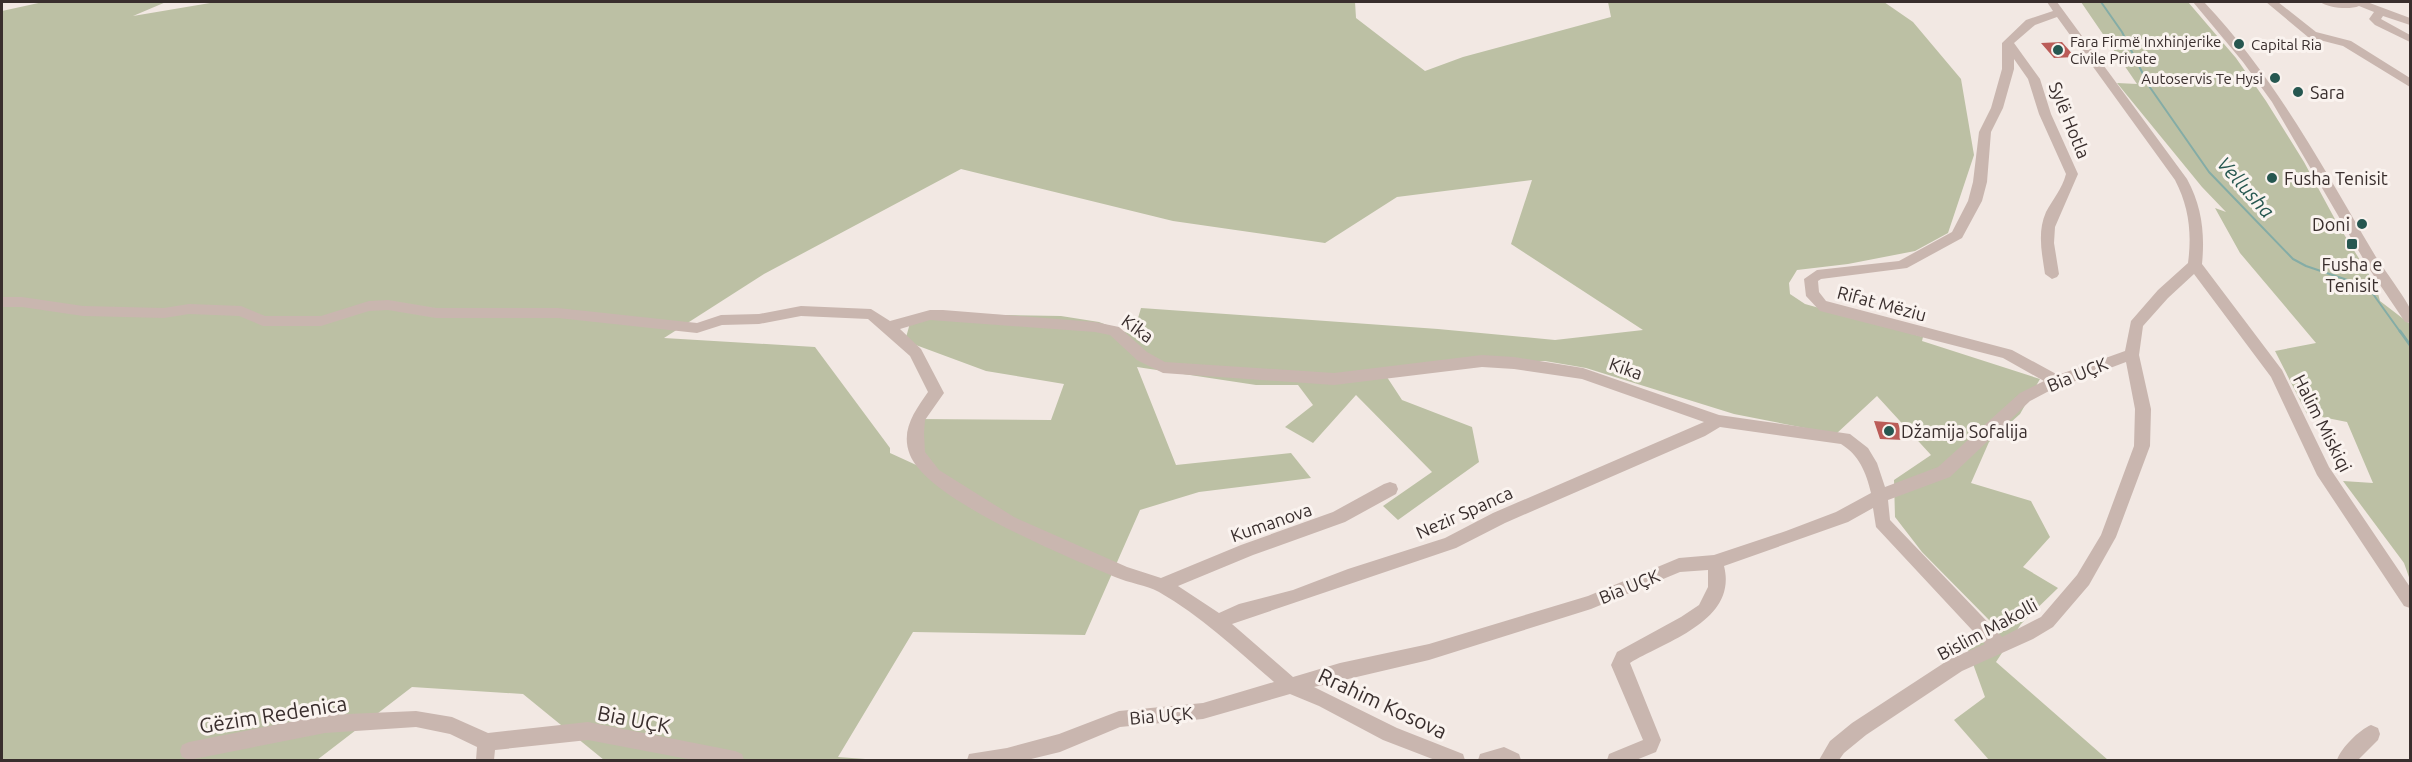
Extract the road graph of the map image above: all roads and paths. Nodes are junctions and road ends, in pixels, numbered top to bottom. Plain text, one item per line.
1 (2052, 2) edge
2 (2198, 2) edge
3 (2272, 2) edge
4 (2326, 2) edge
5 (2358, 2) edge
6 (2382, 10) junction
7 (2059, 13) junction
8 (2410, 22) edge
9 (2410, 39) edge
10 (2008, 43) junction
11 (2410, 83) edge
12 (2195, 265) junction
13 (2052, 274) dead end
14 (2, 302) edge
15 (2410, 318) edge
16 (888, 327) junction
17 (2132, 355) junction
18 (2057, 382) junction
19 (1718, 420) junction
20 (1390, 489) dead end
21 (1880, 496) junction
22 (1714, 561) junction
23 (1162, 585) junction
24 (2410, 601) edge
25 (1218, 622) junction
26 (1998, 645) junction
27 (1291, 686) junction
28 (2371, 734) dead end
29 (189, 751) dead end
30 (486, 752) edge
31 (735, 760) edge
32 (976, 760) edge
33 (1456, 760) edge
34 (1487, 760) edge
35 (1512, 760) edge
36 (1616, 760) edge
37 (1828, 760) edge
38 (2346, 760) edge

1 - 7 street
2 - 15 street
3 - 11 street
4 - 5 street
5 - 6 street
6 - 8 street
6 - 9 street
7 - 10 street
7 - 12 street
10 - 13 street, Sylë Hotla
10 - 18 street, Rifat Mëziu
12 - 17 street, Bia UÇK
12 - 24 street, Halim Miskiqi
14 - 16 street
16 - 19 street, Kika
16 - 23 street
17 - 18 street, Bia UÇK
17 - 26 street, Bislim Makolli
18 - 21 street, Bia UÇK
19 - 21 street, Kika
19 - 25 street, Nezir Spanca
20 - 23 street, Kumanova
21 - 22 street, Bia UÇK
21 - 26 street, Kika
22 - 27 street, Bia UÇK
22 - 36 street
23 - 25 street
25 - 27 street
26 - 37 street, Bislim Makolli
27 - 32 street, Bia UÇK
27 - 33 street, Rrahim Kosova
28 - 38 street
29 - 30 street, Gëzim Redenica
30 - 31 street, Bia UÇK
34 - 35 street

